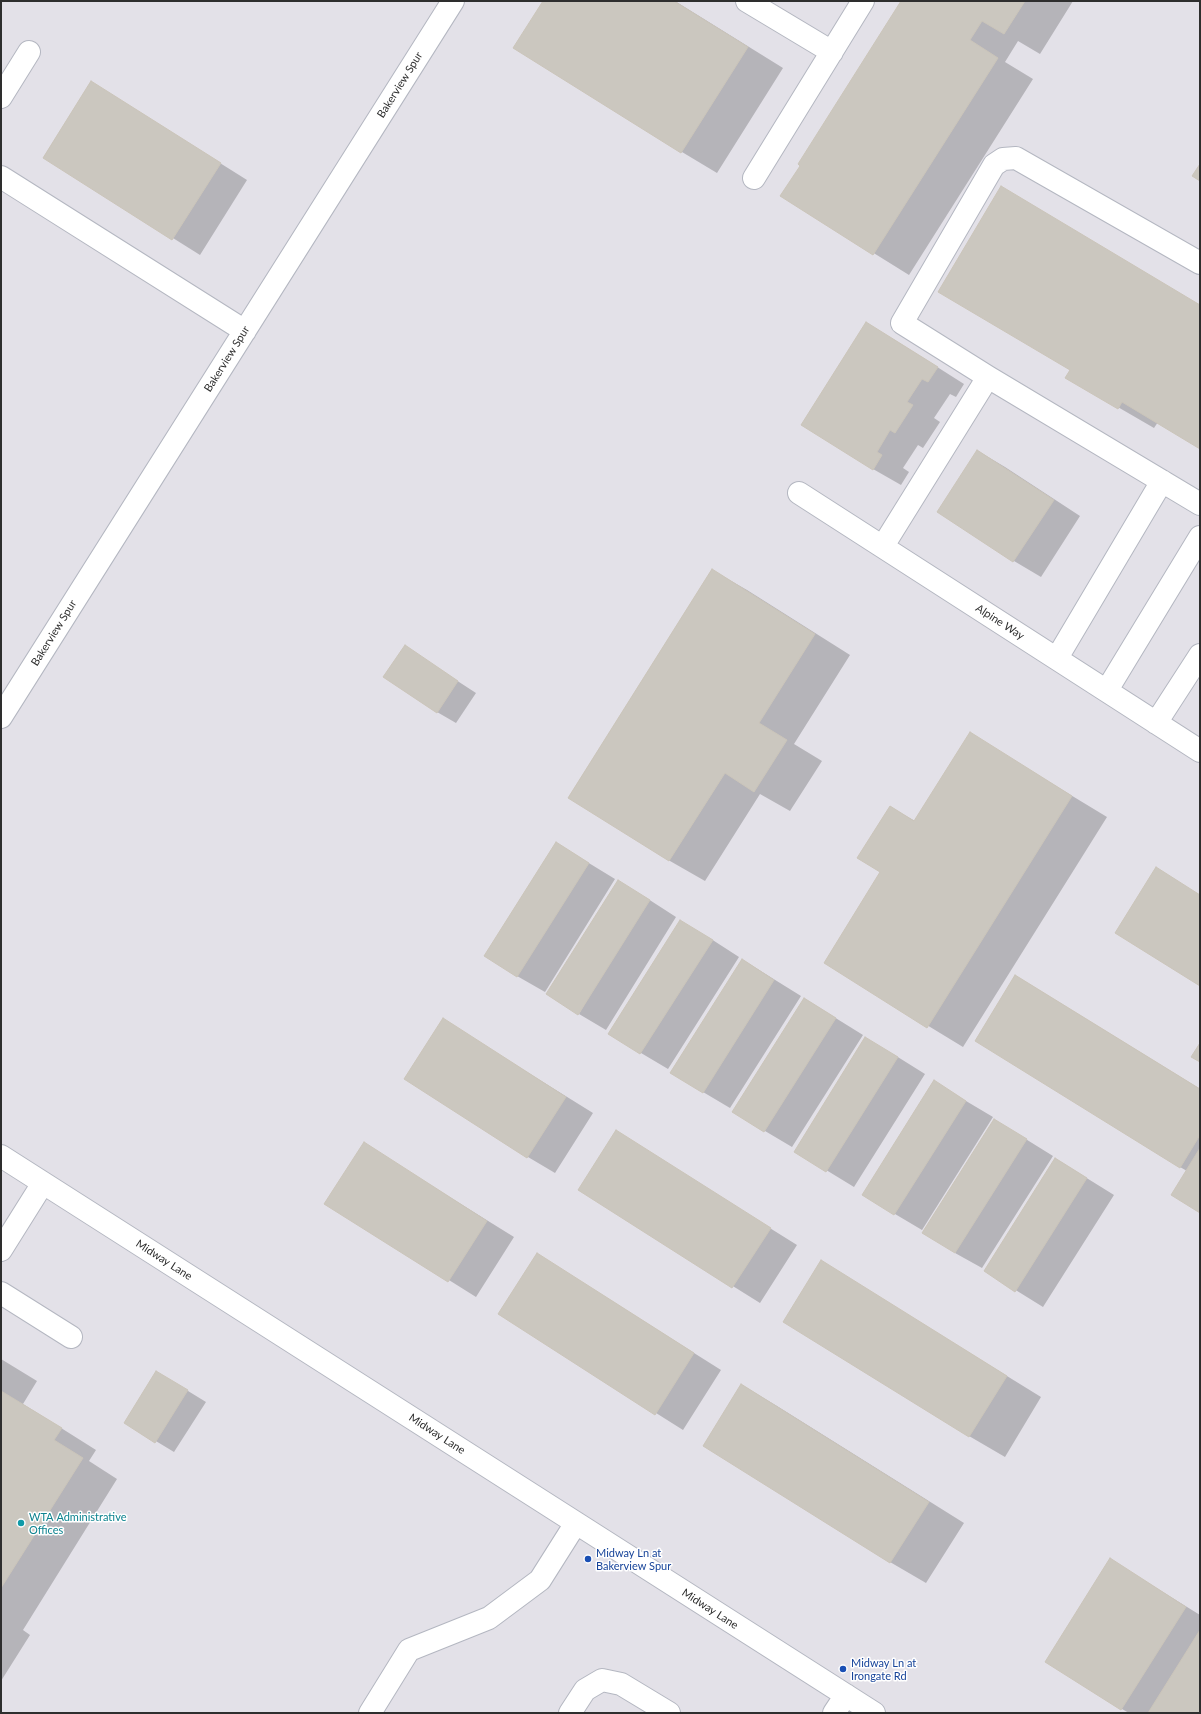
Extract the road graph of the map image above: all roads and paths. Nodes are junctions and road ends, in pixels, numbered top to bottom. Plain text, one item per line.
1 (453, 1) edge
2 (747, 1) edge
3 (863, 1) edge
4 (29, 52) dead end
5 (832, 52) junction
6 (1, 97) edge
7 (1, 177) edge
8 (754, 178) dead end
9 (1200, 263) edge
10 (245, 331) junction
11 (988, 377) junction
12 (1162, 481) junction
13 (799, 493) dead end
14 (1200, 504) edge
15 (1200, 537) edge
16 (883, 546) junction
17 (1200, 655) edge
18 (1057, 658) junction
19 (1107, 690) junction
20 (1, 717) edge
21 (1156, 722) junction
22 (1200, 750) edge
23 (1, 1156) edge
24 (43, 1183) junction
25 (1, 1250) edge
26 (1, 1293) edge
27 (71, 1337) dead end
28 (576, 1523) junction
29 (846, 1695) junction
30 (370, 1713) edge
31 (570, 1713) edge
32 (669, 1713) edge
33 (834, 1713) edge
34 (874, 1713) edge

1 - 10 street, Bakerview Spur
2 - 5 street
3 - 5 street
4 - 6 street
5 - 8 street
7 - 10 street
9 - 11 street
10 - 20 street, Bakerview Spur
11 - 12 street
11 - 16 street
12 - 14 street
12 - 18 street
13 - 16 street, Alpine Way
15 - 19 street
16 - 18 street, Alpine Way
17 - 21 street
18 - 19 street, Alpine Way
19 - 21 street, Alpine Way
21 - 22 street, Alpine Way
23 - 24 street, Midway Lane
24 - 25 street
24 - 28 street, Midway Lane
26 - 27 street
28 - 29 street, Midway Lane
28 - 30 street
29 - 33 street
29 - 34 street, Midway Lane
31 - 32 street

